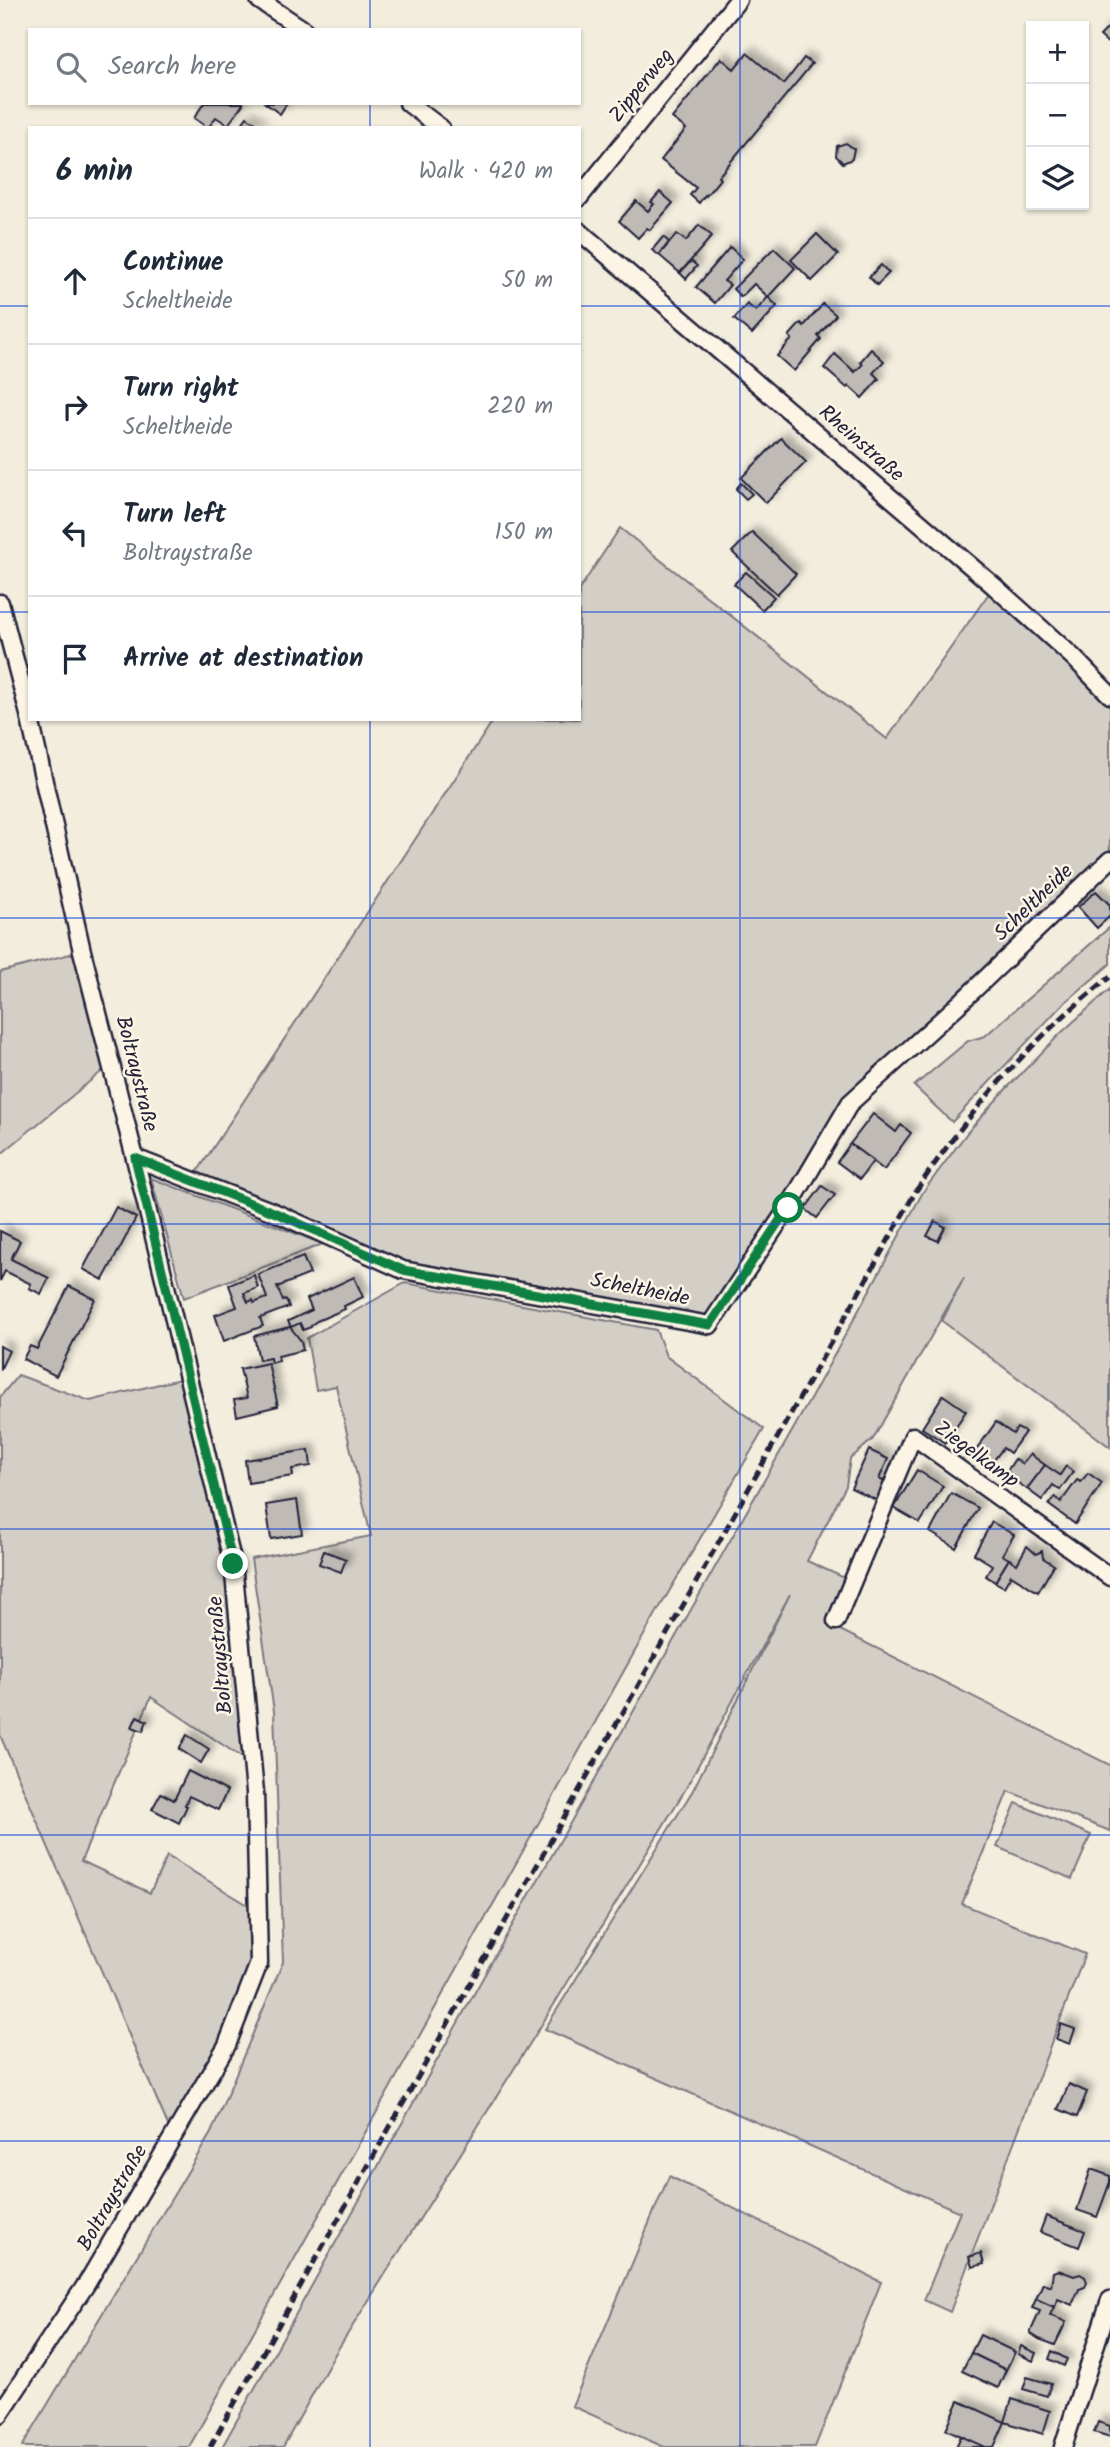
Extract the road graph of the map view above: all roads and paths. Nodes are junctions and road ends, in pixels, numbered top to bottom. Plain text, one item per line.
1 (259, 0) edge
2 (738, 0) edge
3 (301, 28) edge
4 (411, 105) edge
5 (438, 126) edge
6 (581, 196) edge
7 (581, 233) edge
8 (0, 603) edge
9 (1110, 695) edge
10 (28, 711) edge
11 (30, 721) edge
12 (1110, 860) edge
13 (135, 1158) junction
14 (1110, 1577) edge
15 (836, 1621) dead end
16 (1110, 2300) edge
17 (0, 2414) edge
18 (1063, 2447) edge

1 - 3 street
2 - 6 street, Zipperweg
4 - 5 street
7 - 9 street, Rheinstraße
8 - 10 street, Boltraystraße
11 - 13 street, Boltraystraße
12 - 13 street, Scheltheide
13 - 17 street, Boltraystraße
14 - 15 street, Ziegelkamp
16 - 18 street

